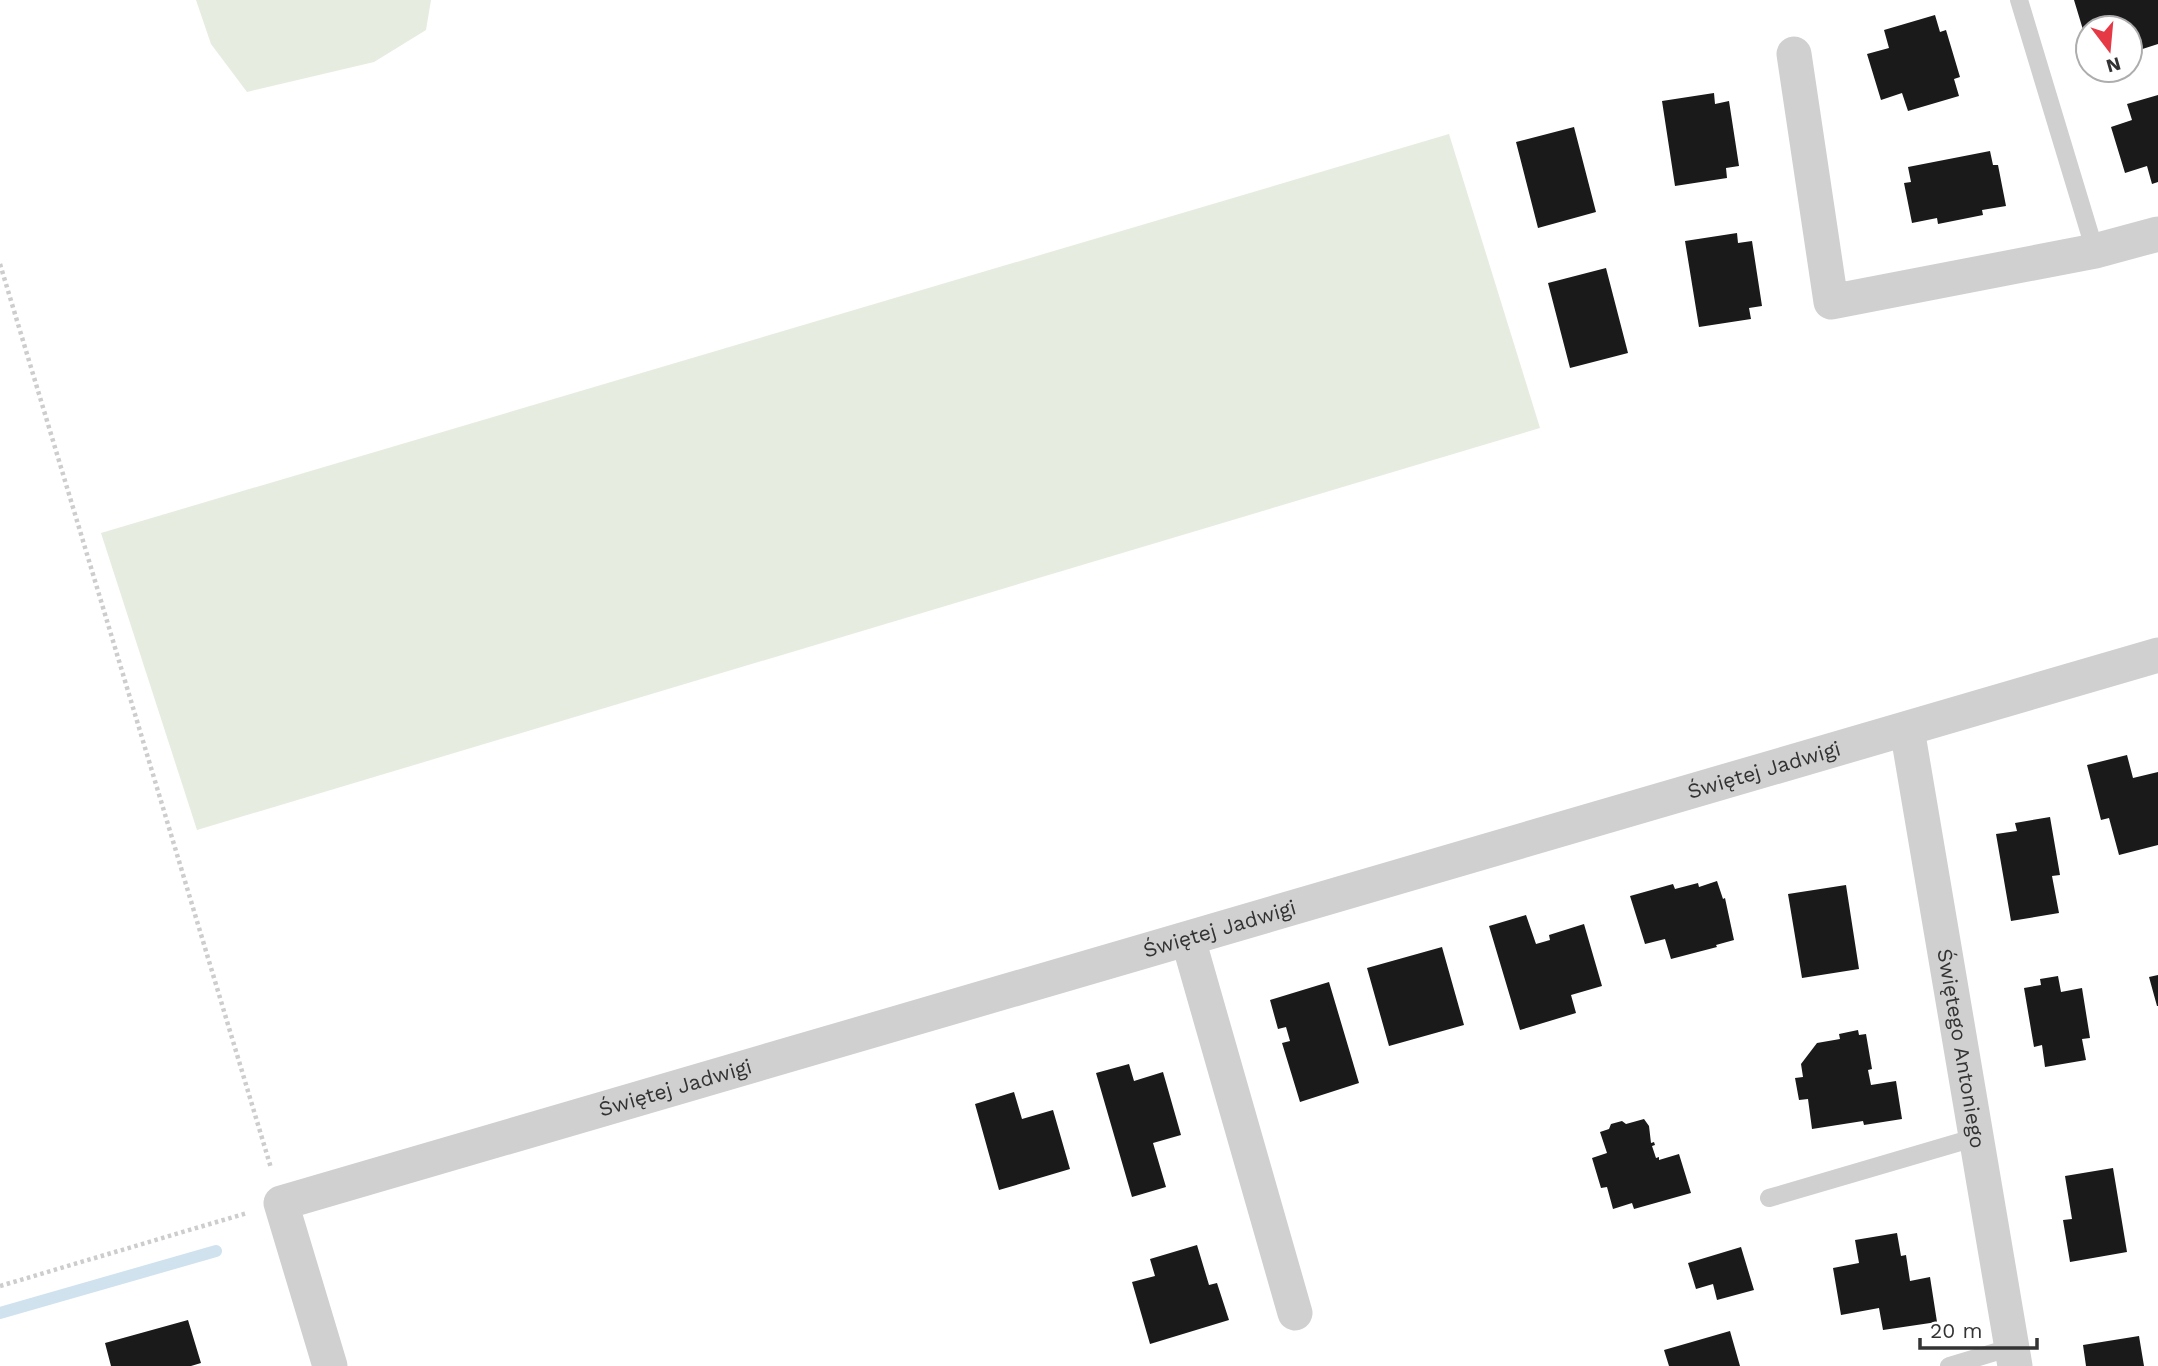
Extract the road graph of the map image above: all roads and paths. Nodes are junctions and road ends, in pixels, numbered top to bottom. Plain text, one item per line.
1 (2020, 0) edge
2 (1794, 54) dead end
3 (2158, 234) edge
4 (2095, 251) junction
5 (0, 264) edge
6 (2158, 655) edge
7 (1907, 729) junction
8 (1188, 939) junction
9 (1977, 1136) junction
10 (1769, 1198) dead end
11 (281, 1203) junction
12 (0, 1286) edge
13 (1295, 1313) dead end
14 (2013, 1357) edge
15 (330, 1366) edge
16 (1948, 1366) edge

1 - 4 lane
2 - 4 street
3 - 4 street
5 - 11 path
6 - 7 street, Świętej Jadwigi
7 - 8 street, Świętej Jadwigi
7 - 9 street, Świętego Antoniego
8 - 11 street, Świętej Jadwigi
8 - 13 street
9 - 10 lane
9 - 14 street, Świętego Antoniego
11 - 12 path
11 - 15 street
14 - 16 lane

